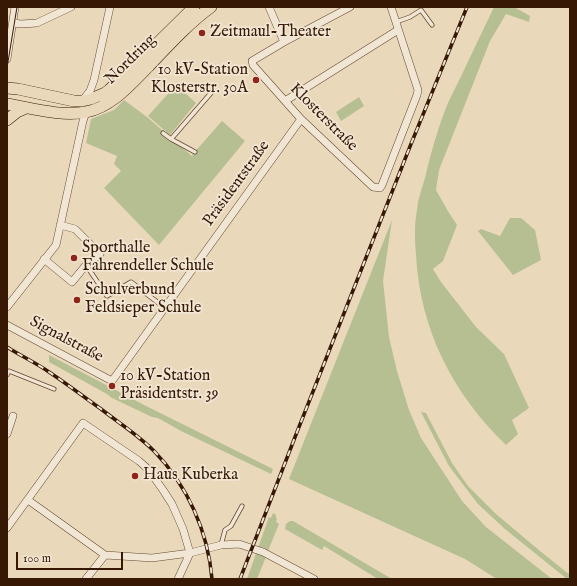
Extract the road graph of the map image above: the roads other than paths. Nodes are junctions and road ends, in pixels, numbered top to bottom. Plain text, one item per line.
1 (15, 7) edge
2 (71, 7) edge
3 (110, 7) edge
4 (211, 7) edge
5 (269, 7) edge
6 (350, 7) edge
7 (392, 7) edge
8 (191, 14) edge
9 (10, 20) edge
10 (396, 22) junction
11 (432, 25) dead end
12 (398, 30) junction
13 (284, 42) junction
14 (7, 59) edge
15 (94, 80) junction
16 (7, 88) edge
17 (105, 93) junction
18 (211, 93) dead end
19 (86, 100) junction
20 (285, 101) junction
21 (7, 104) edge
22 (26, 108) junction
23 (86, 112) junction
24 (301, 119) junction
25 (7, 120) edge
26 (163, 133) dead end
27 (171, 139) junction
28 (195, 152) dead end
29 (60, 224) junction
30 (44, 259) junction
31 (86, 265) junction
32 (7, 307) edge
33 (165, 308) junction
34 (7, 324) edge
35 (7, 375) edge
36 (112, 381) joint
37 (54, 389) dead end
38 (13, 416) dead end
39 (7, 434) edge
40 (28, 500) junction
41 (242, 506) dead end
42 (7, 528) edge
43 (221, 545) junction
44 (190, 553) junction
45 (105, 555) junction
46 (86, 579) edge
47 (178, 579) edge
48 (314, 579) edge

1 - 9 street
2 - 9 street
3 - 15 street
4 - 8 main road
5 - 13 street
6 - 13 street
7 - 10 street
8 - 17 main road, Nordring
8 - 23 main road, Nordring
9 - 14 street
10 - 11 lane
10 - 12 street
12 - 20 street
12 - 24 street, Klosterstraße
13 - 20 street, Klosterstraße
15 - 17 street
15 - 19 street
16 - 19 main road, Nordring
17 - 19 main road, Nordring
18 - 27 lane
19 - 23 main road
20 - 24 street, Klosterstraße
21 - 22 main road, Nordring
22 - 23 main road, Nordring
22 - 25 main road
23 - 29 street
24 - 33 street, Präsidentstraße
26 - 27 lane
27 - 28 lane
29 - 30 street
29 - 31 street
30 - 31 street
30 - 32 street
31 - 33 lane
33 - 36 street, Präsidentstraße
34 - 36 street, Signalstraße
35 - 37 lane
38 - 39 street
40 - 42 street
40 - 44 street
40 - 45 street
41 - 43 lane
43 - 44 street
43 - 48 street
44 - 45 street
44 - 47 street
45 - 46 street

